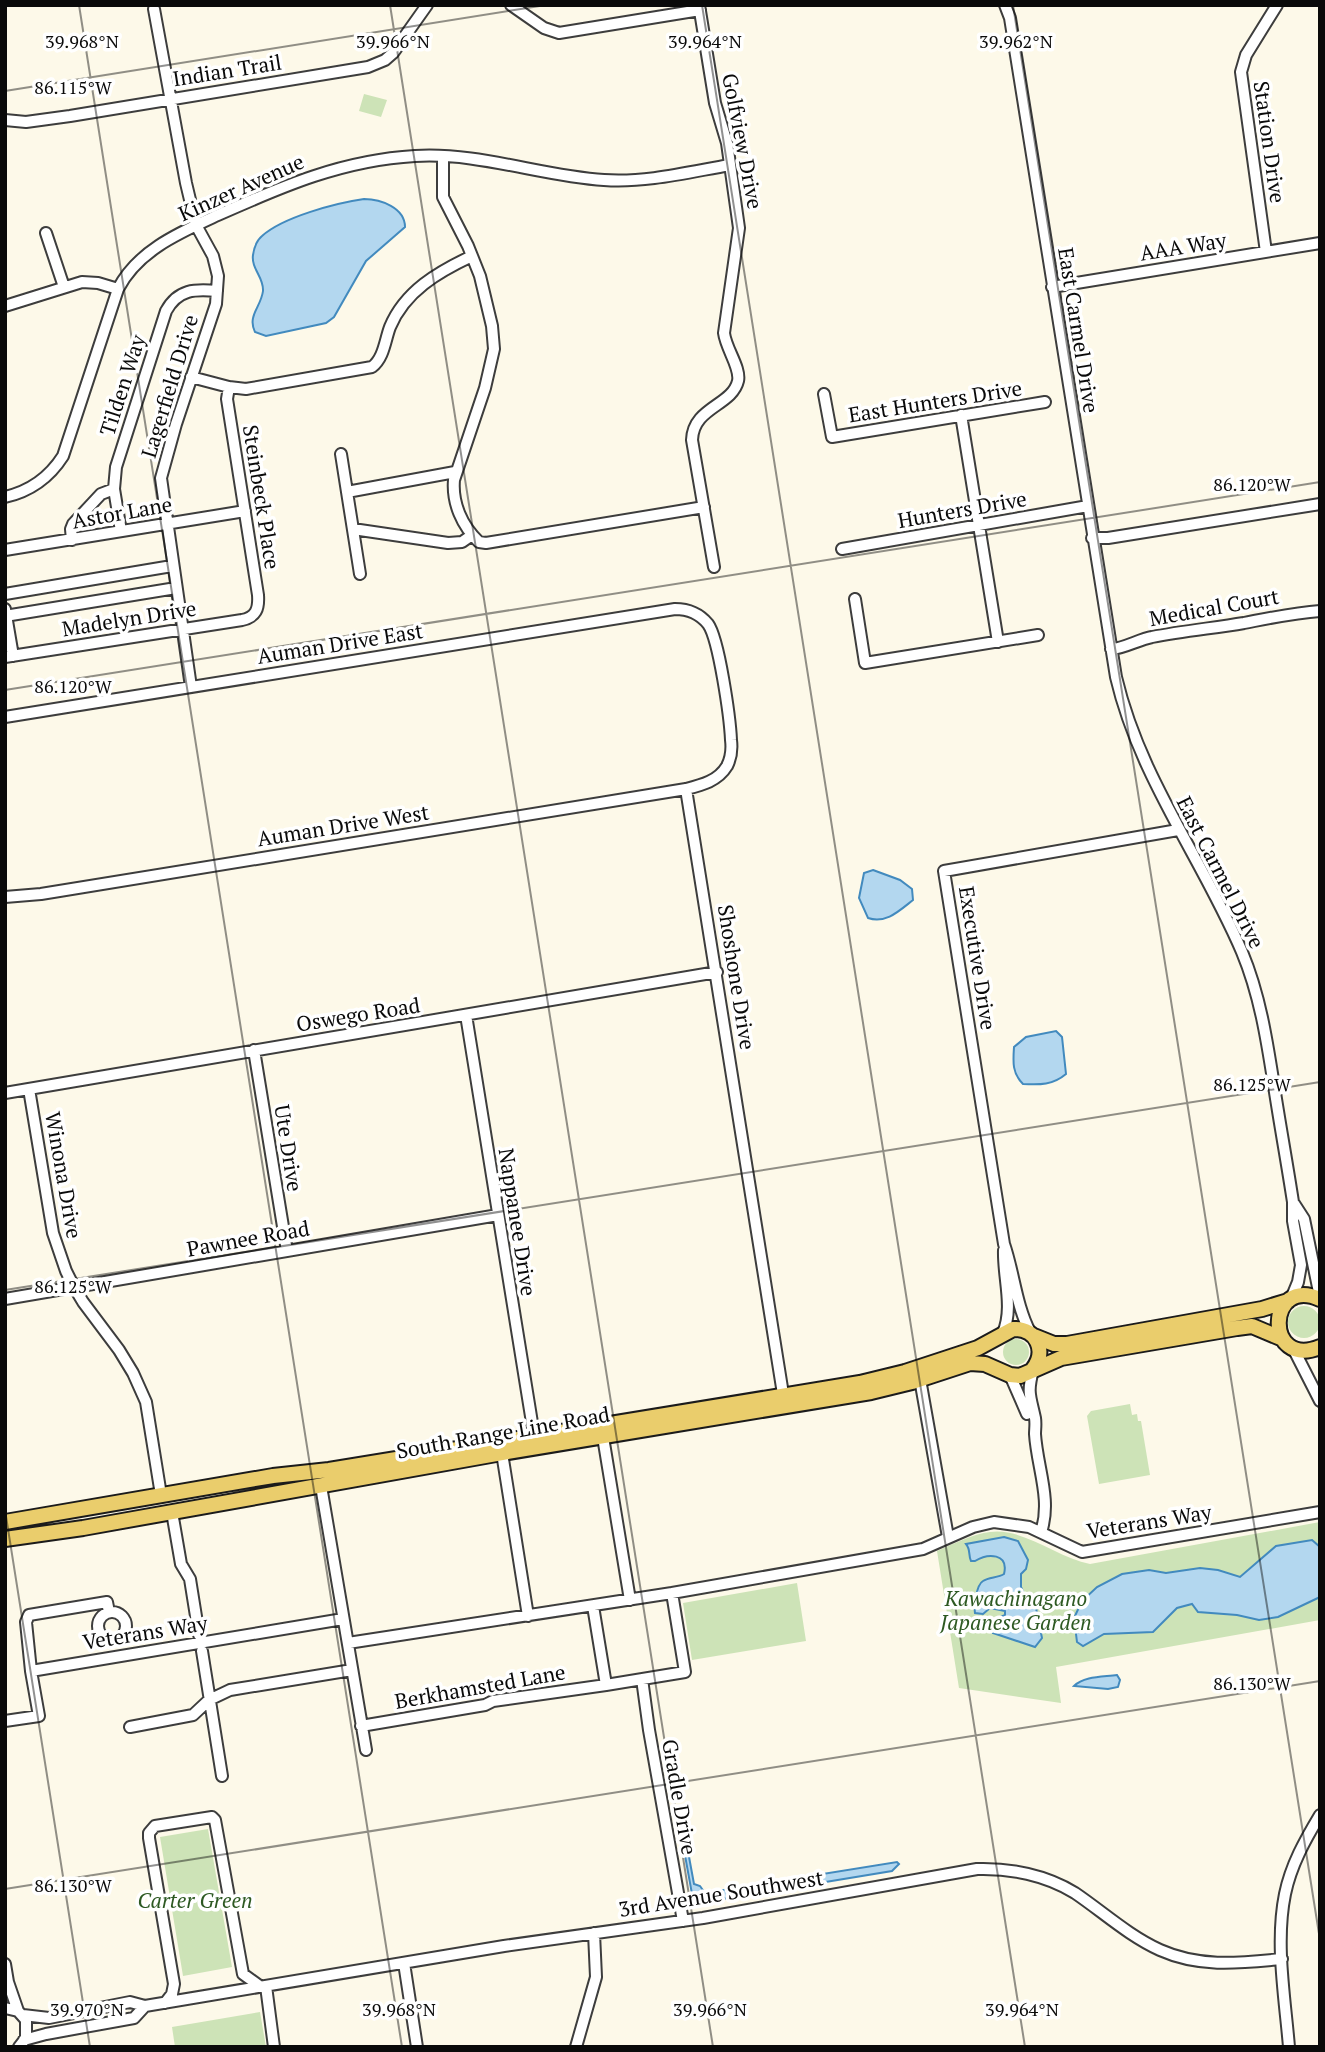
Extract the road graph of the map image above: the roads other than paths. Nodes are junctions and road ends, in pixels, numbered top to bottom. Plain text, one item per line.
1 (427, 5) edge
2 (511, 5) edge
3 (1005, 5) edge
4 (1014, 5) edge
5 (1277, 5) edge
6 (153, 6) edge
7 (700, 8) edge
8 (1010, 18) junction
9 (170, 98) junction
10 (5, 120) edge
11 (443, 156) junction
12 (730, 165) junction
13 (196, 225) junction
14 (46, 233) dead end
15 (1320, 243) edge
16 (1266, 252) junction
17 (472, 256) junction
18 (64, 287) junction
19 (1052, 287) junction
20 (118, 289) junction
21 (217, 291) junction
22 (5, 306) edge
23 (191, 377) junction
24 (229, 387) junction
25 (824, 394) dead end
26 (1045, 402) dead end
27 (961, 415) junction
28 (341, 454) dead end
29 (455, 472) junction
30 (114, 489) junction
31 (347, 492) junction
32 (5, 497) edge
33 (1320, 504) edge
34 (1088, 506) junction
35 (704, 507) junction
36 (245, 511) junction
37 (167, 523) junction
38 (979, 526) junction
39 (353, 528) junction
40 (121, 531) junction
41 (472, 535) junction
42 (1092, 538) junction
43 (72, 540) junction
44 (842, 549) dead end
45 (5, 550) edge
46 (173, 566) junction
47 (714, 567) dead end
48 (360, 575) dead end
49 (176, 588) junction
50 (5, 594) edge
51 (855, 599) dead end
52 (1320, 611) edge
53 (256, 612) joint
54 (6, 614) edge
55 (183, 630) junction
56 (1038, 635) dead end
57 (998, 642) junction
58 (1114, 649) junction
59 (9, 657) edge
60 (191, 687) junction
61 (5, 717) edge
62 (686, 789) junction
63 (1178, 830) junction
64 (5, 897) edge
65 (717, 972) junction
66 (466, 1015) junction
67 (254, 1050) junction
68 (29, 1089) junction
69 (5, 1093) edge
70 (1293, 1202) junction
71 (498, 1215) junction
72 (1004, 1244) junction
73 (287, 1251) junction
74 (75, 1287) junction
75 (1320, 1298) edge
76 (5, 1299) edge
77 (1289, 1300) junction
78 (1002, 1334) junction
79 (1032, 1334) junction
80 (1288, 1344) junction
81 (1320, 1347) edge
82 (1033, 1370) junction
83 (1007, 1373) junction
84 (920, 1379) junction
85 (783, 1394) junction
86 (1320, 1401) edge
87 (534, 1435) junction
88 (1035, 1435) junction
89 (603, 1437) junction
90 (502, 1453) junction
91 (321, 1486) junction
92 (161, 1495) junction
93 (172, 1512) junction
94 (1320, 1512) edge
95 (5, 1522) edge
96 (1041, 1532) junction
97 (948, 1537) junction
98 (5, 1539) edge
99 (672, 1593) junction
100 (631, 1600) junction
101 (593, 1606) junction
102 (109, 1612) junction
103 (528, 1616) junction
104 (343, 1619) junction
105 (199, 1635) dead end
106 (115, 1640) junction
107 (348, 1643) junction
108 (201, 1651) dead end
109 (118, 1656) junction
110 (352, 1670) junction
111 (31, 1671) junction
112 (642, 1679) junction
113 (606, 1685) junction
114 (209, 1700) junction
115 (5, 1721) edge
116 (361, 1726) junction
117 (130, 1727) dead end
118 (366, 1750) dead end
119 (222, 1776) dead end
120 (1320, 1815) edge
121 (683, 1921) junction
122 (594, 1933) junction
123 (1282, 1959) junction
124 (404, 1963) junction
125 (5, 1964) edge
126 (264, 1986) junction
127 (165, 2003) junction
128 (145, 2006) junction
129 (5, 2008) edge
130 (21, 2013) junction
131 (21, 2045) edge
132 (274, 2047) edge
133 (417, 2047) edge
134 (576, 2047) edge
135 (1289, 2047) edge

1 - 9 street, Indian Trail
2 - 7 street
3 - 8 street, East Carmel Drive
4 - 8 street, East Carmel Drive
5 - 16 street, Station Drive
6 - 9 street, Lagerfield Drive
7 - 12 street, Golfview Drive
8 - 19 street, East Carmel Drive
9 - 10 street, Indian Trail
9 - 13 street, Lagerfield Drive
11 - 12 street, Kinzer Avenue
11 - 13 street, Kinzer Avenue
11 - 17 street
12 - 35 street, Golfview Drive
13 - 20 street, Kinzer Avenue
13 - 21 street, Lagerfield Drive
14 - 18 street
15 - 16 street, AAA Way
16 - 19 street, AAA Way
17 - 24 street
17 - 29 street
18 - 20 street
18 - 22 street
19 - 34 street, East Carmel Drive
20 - 32 street, Kinzer Avenue
21 - 23 street, Lagerfield Drive
21 - 30 street, Tilden Way
23 - 24 street
23 - 37 street, Lagerfield Drive
24 - 36 street, Steinbeck Place
25 - 27 street, East Hunters Drive
26 - 27 street, East Hunters Drive
27 - 38 street
28 - 31 street
29 - 31 street
29 - 41 street
30 - 40 street, Tilden Way
30 - 43 street
31 - 39 street
33 - 42 street
34 - 38 street, Hunters Drive
34 - 42 street, East Carmel Drive
35 - 41 street
35 - 47 street, Golfview Drive
36 - 37 street, Astor Lane
36 - 53 street, Steinbeck Place
37 - 40 street, Astor Lane
37 - 46 street, Lagerfield Drive
38 - 44 street, Hunters Drive
38 - 57 street
39 - 41 street
39 - 48 street
40 - 43 street, Astor Lane
42 - 58 street, East Carmel Drive
43 - 45 street, Astor Lane
46 - 49 street, Lagerfield Drive
46 - 50 street
49 - 54 street
49 - 55 street, Lagerfield Drive
51 - 57 street
52 - 58 street, Medical Court
53 - 55 street, Madelyn Drive
54 - 59 street
55 - 59 street, Madelyn Drive
55 - 60 street, Lagerfield Drive
56 - 57 street
58 - 63 street, East Carmel Drive
60 - 61 street, Auman Drive East
60 - 62 street, Auman Drive East
62 - 64 street, Auman Drive West
62 - 65 street, Shoshone Drive
63 - 70 street, East Carmel Drive
63 - 72 street, Executive Drive
65 - 66 street, Oswego Road
65 - 85 street, Shoshone Drive
66 - 67 street, Oswego Road
66 - 71 street, Nappanee Drive
67 - 68 street, Oswego Road
67 - 73 street, Ute Drive
68 - 69 street, Oswego Road
68 - 74 street, Winona Drive
70 - 75 street, East Carmel Drive
70 - 77 street, East Carmel Drive
71 - 73 street, Pawnee Road
71 - 87 street, Nappanee Drive
72 - 78 street, Executive Drive
72 - 79 street, Executive Drive
73 - 74 street, Pawnee Road
74 - 76 street, Pawnee Road
74 - 92 street, Winona Drive
75 - 77 main road
77 - 79 main road
77 - 80 main road
78 - 79 main road
78 - 83 main road
78 - 85 main road, South Range Line Road
79 - 82 main road
80 - 81 main road
80 - 82 main road
80 - 86 street
82 - 83 main road
82 - 88 street
83 - 84 main road, South Range Line Road
83 - 88 street
84 - 89 main road, South Range Line Road
84 - 97 street
85 - 87 main road, South Range Line Road
87 - 92 main road, South Range Line Road
88 - 96 street
89 - 90 main road, South Range Line Road
89 - 100 street
90 - 91 main road, South Range Line Road
90 - 103 street
91 - 93 main road, South Range Line Road
91 - 104 street
92 - 95 main road, South Range Line Road
93 - 98 main road, South Range Line Road
93 - 105 street
94 - 96 street, Veterans Way
96 - 97 street, Veterans Way
97 - 99 street, Veterans Way
99 - 100 street, Veterans Way
99 - 112 street, Berkhamsted Lane
100 - 101 street, Veterans Way
101 - 103 street
101 - 113 street
102 - 106 street
102 - 106 street
102 - 111 street
103 - 107 street
104 - 107 street
104 - 109 street, Veterans Way
106 - 109 street
107 - 110 street
108 - 114 street
109 - 111 street, Veterans Way
110 - 114 street
110 - 116 street
111 - 115 street
112 - 113 street, Berkhamsted Lane
112 - 121 street, Gradle Drive
113 - 116 street, Berkhamsted Lane
114 - 117 street
114 - 119 street
116 - 118 street
120 - 123 street
121 - 122 street, 3rd Avenue Southwest
121 - 123 street, 3rd Avenue Southwest
122 - 124 street, 3rd Avenue Southwest
122 - 134 street
123 - 135 street
124 - 126 street, 3rd Avenue Southwest
124 - 133 street
125 - 130 street
126 - 127 street, 3rd Avenue Southwest
126 - 127 street
126 - 132 street
127 - 128 street, 3rd Avenue Southwest
128 - 130 street, 3rd Avenue Southwest
128 - 131 street, 3rd Avenue Southwest
129 - 130 street, 3rd Avenue Southwest
130 - 131 street

